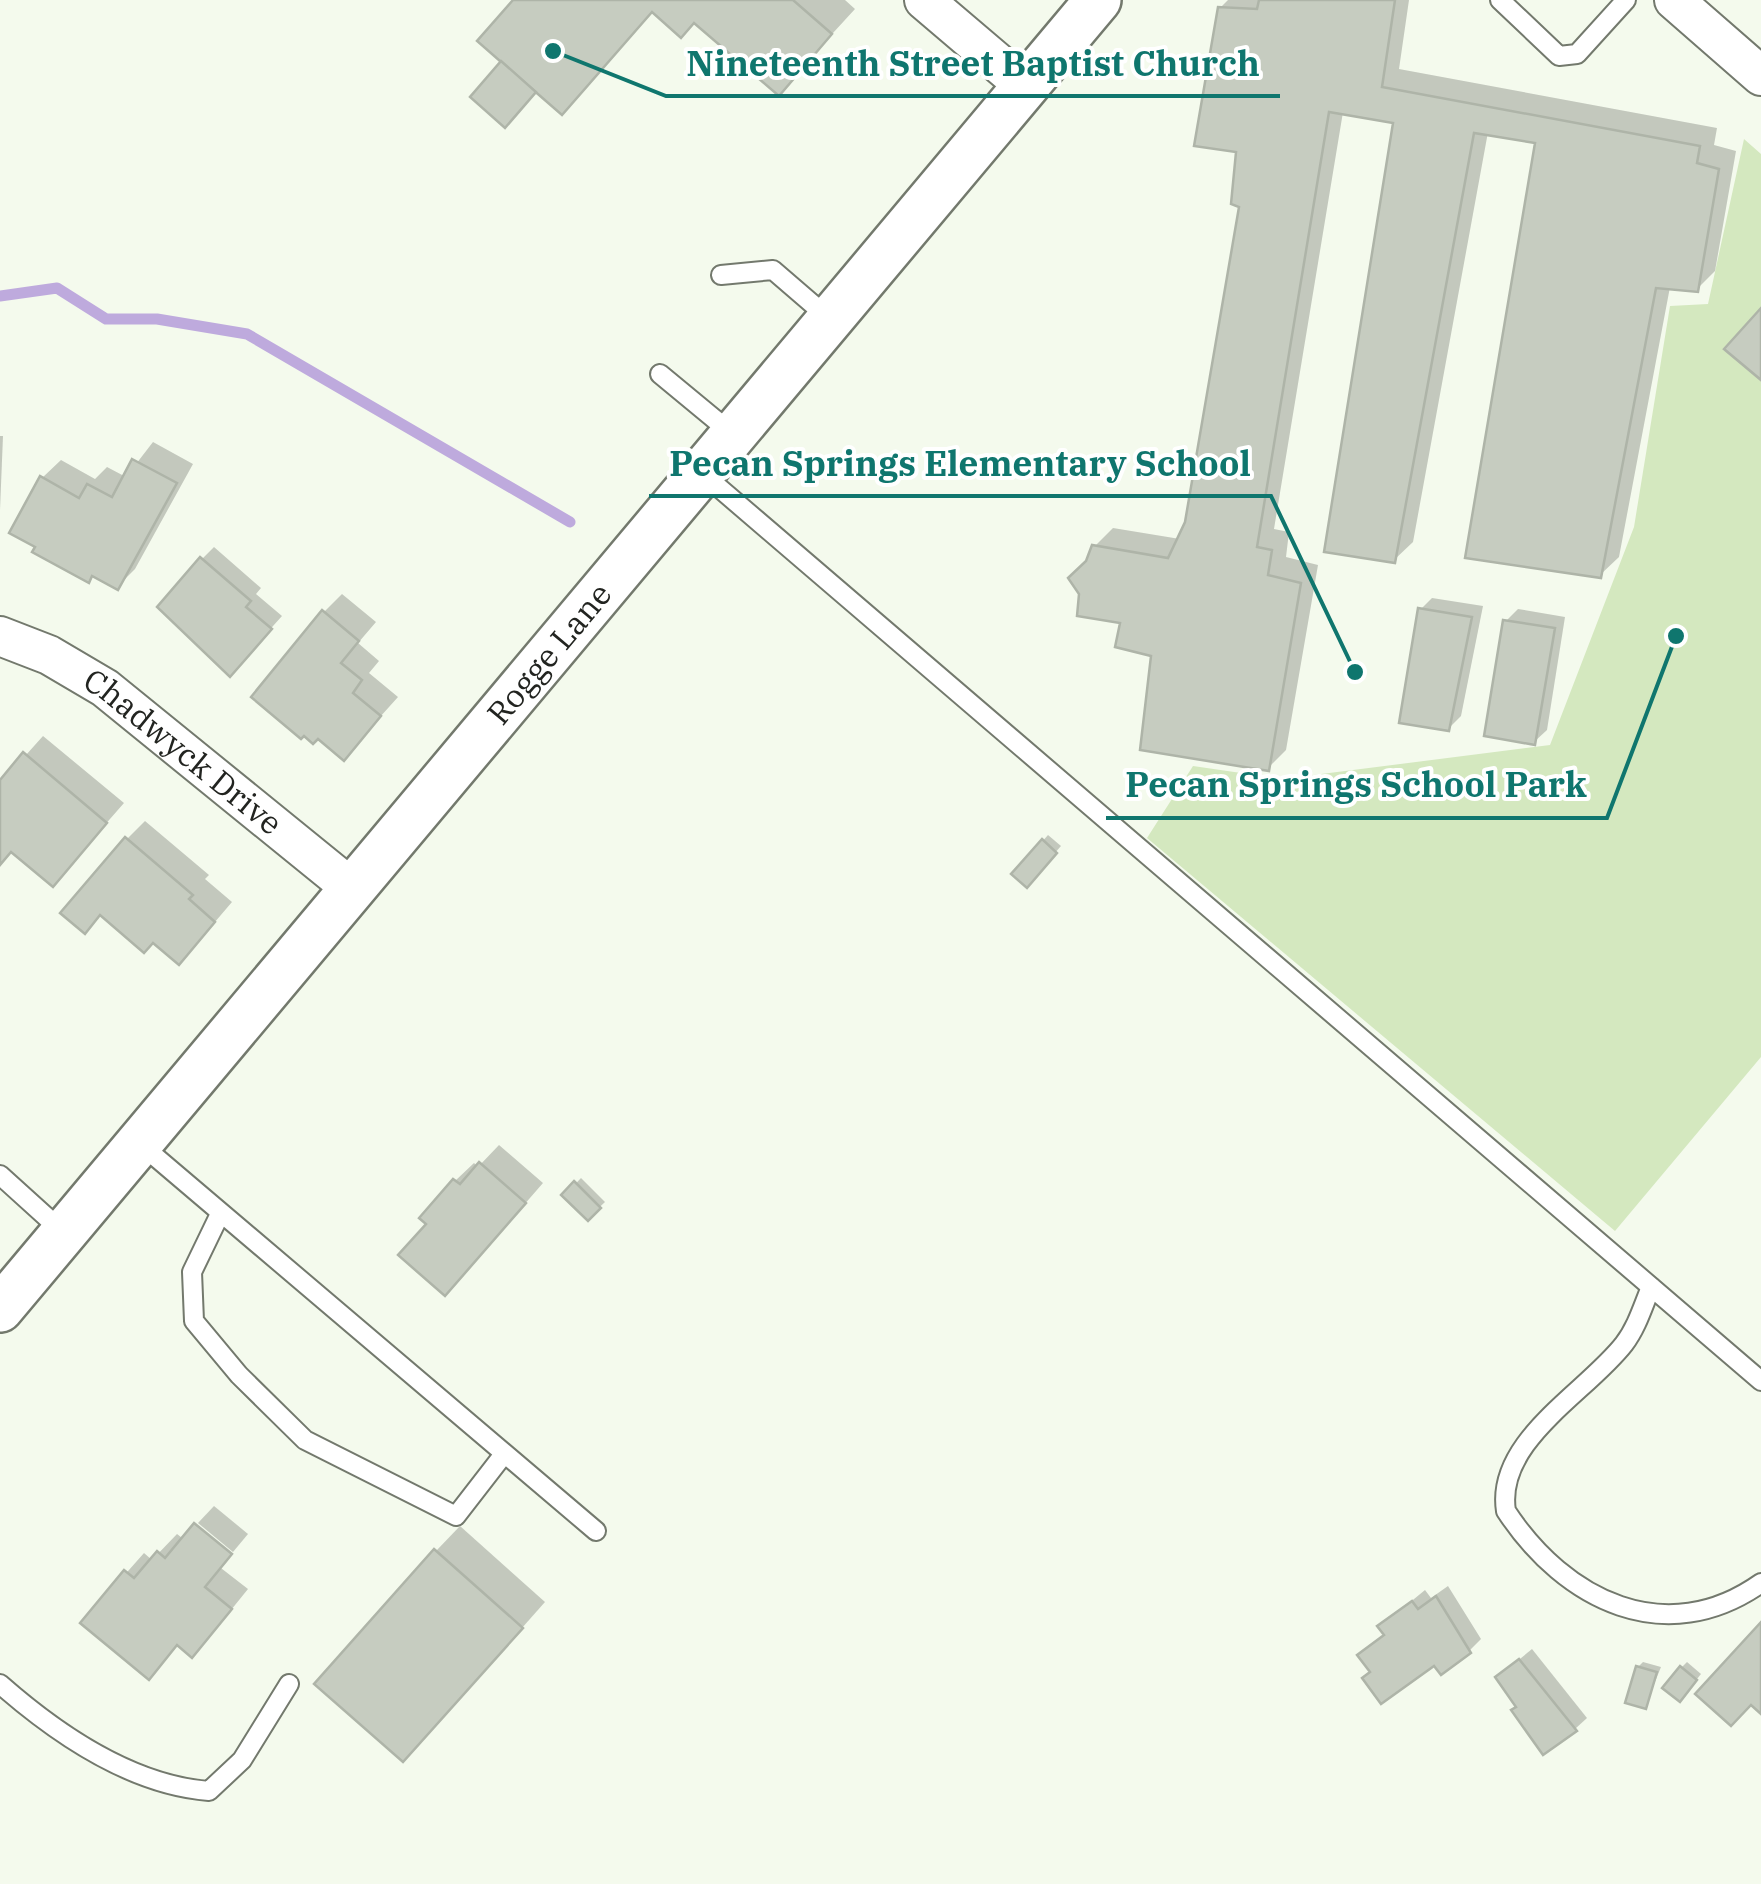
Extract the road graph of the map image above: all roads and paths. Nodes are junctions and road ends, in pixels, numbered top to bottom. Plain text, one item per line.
1 (924, 0) edge
2 (1098, 0) edge
3 (1500, 0) edge
4 (1626, 0) edge
5 (1674, 0) edge
6 (1761, 76) edge
7 (1025, 86) junction
8 (721, 275) dead end
9 (832, 321) junction
10 (660, 374) dead end
11 (735, 436) junction
12 (702, 474) junction
13 (0, 636) edge
14 (350, 887) junction
15 (138, 1142) junction
16 (0, 1175) edge
17 (220, 1214) junction
18 (63, 1232) junction
19 (1651, 1286) junction
20 (0, 1309) edge
21 (1761, 1380) edge
22 (504, 1454) junction
23 (596, 1532) dead end
24 (1761, 1583) edge
25 (0, 1684) edge
26 (289, 1684) dead end

1 - 7 street
2 - 7 street, Rogge Lane
3 - 4 lane
5 - 6 street
7 - 9 street, Rogge Lane
8 - 9 lane
9 - 11 street, Rogge Lane
10 - 11 lane
11 - 12 street, Rogge Lane
12 - 14 street, Rogge Lane
12 - 19 lane
13 - 14 street, Chadwyck Drive
14 - 15 street, Rogge Lane
15 - 17 lane
15 - 18 street, Rogge Lane
16 - 18 lane
17 - 22 lane
17 - 22 lane
18 - 20 street, Rogge Lane
19 - 21 lane
19 - 24 lane
22 - 23 lane
25 - 26 lane

